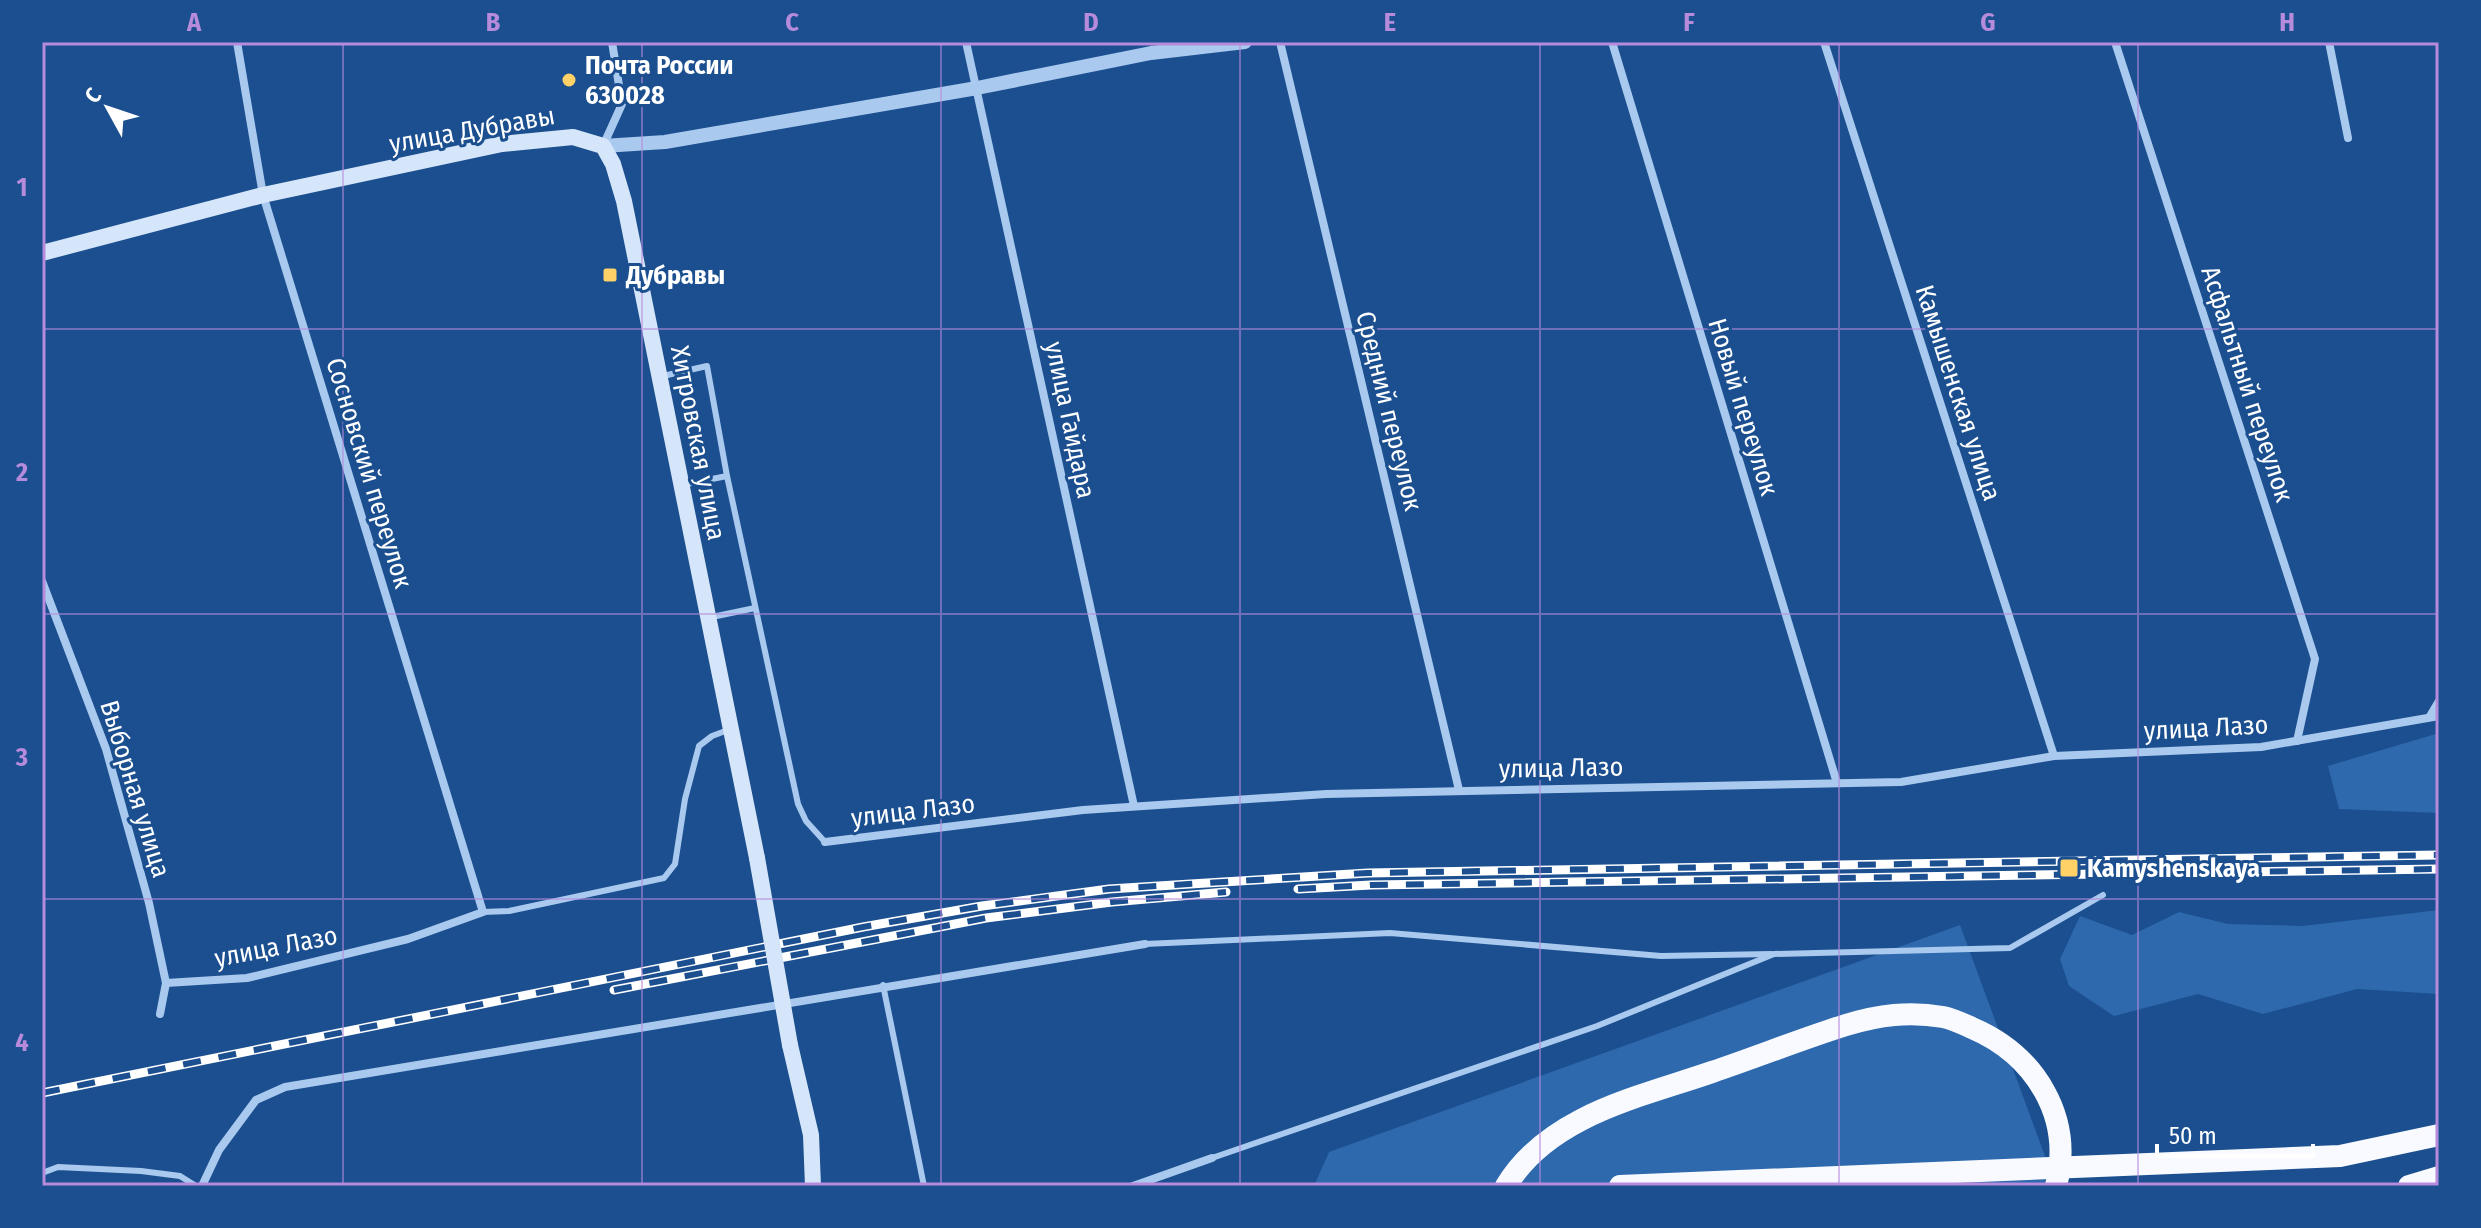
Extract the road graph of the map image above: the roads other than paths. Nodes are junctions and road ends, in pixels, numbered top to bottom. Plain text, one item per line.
1 (237, 42) edge
2 (612, 42) edge
3 (966, 42) edge
4 (1245, 42) edge
5 (1280, 42) edge
6 (1612, 42) edge
7 (1824, 42) edge
8 (2115, 42) edge
9 (2329, 42) edge
10 (1150, 48) edge
11 (977, 88) junction
12 (2348, 138) dead end
13 (603, 146) junction
14 (263, 195) junction
15 (42, 253) edge
16 (660, 377) junction
17 (727, 476) junction
18 (682, 485) junction
19 (42, 581) edge
20 (755, 608) junction
21 (709, 617) junction
22 (2439, 701) edge
23 (2434, 716) edge
24 (731, 729) junction
25 (2297, 741) junction
26 (2054, 756) junction
27 (1837, 783) junction
28 (1459, 790) junction
29 (1134, 806) junction
30 (825, 842) joint
31 (2103, 895) dead end
32 (483, 912) junction
33 (1145, 944) joint
34 (1774, 954) junction
35 (166, 983) junction
36 (883, 985) junction
37 (160, 1014) dead end
38 (2439, 1135) edge
39 (1212, 1158) joint
40 (42, 1173) edge
41 (2439, 1177) edge
42 (196, 1186) edge
43 (202, 1186) edge
44 (813, 1186) edge
45 (924, 1186) edge
46 (1133, 1186) edge
47 (1506, 1186) edge
48 (1620, 1186) edge
49 (2056, 1186) edge
50 (2409, 1186) edge

1 - 14 street, Сосновский переулок
2 - 13 street
3 - 11 street, улица Гайдара
4 - 10 street, улица Дубравы
5 - 28 street, Средний переулок
6 - 27 street, Новый переулок
7 - 26 street, Камышенская улица
8 - 25 street, Асфальтный переулок
9 - 12 street
10 - 11 street, улица Дубравы
11 - 13 street, улица Дубравы
11 - 29 street, улица Гайдара
13 - 14 main road, улица Дубравы
13 - 16 main road, Хитровская улица
14 - 15 main road, улица Дубравы
14 - 32 street, Сосновский переулок
16 - 17 lane
16 - 18 main road, Хитровская улица
17 - 18 lane
17 - 20 lane
18 - 21 main road, Хитровская улица
19 - 35 street, Выборная улица
20 - 21 lane
20 - 30 lane
21 - 24 main road, Хитровская улица
22 - 23 street
23 - 25 street, улица Лазо
24 - 32 lane
24 - 44 main road, Хитровская улица, bridge
25 - 26 street, улица Лазо
26 - 27 street, улица Лазо
27 - 28 street, улица Лазо
28 - 29 street, улица Лазо
29 - 30 street, улица Лазо
31 - 34 lane
32 - 35 street, улица Лазо
33 - 34 lane
33 - 36 street
34 - 39 lane
35 - 37 street, Выборная улица
36 - 43 street
36 - 45 lane
38 - 48 highway
39 - 46 street
40 - 42 lane
41 - 50 highway
47 - 49 highway, bridge

